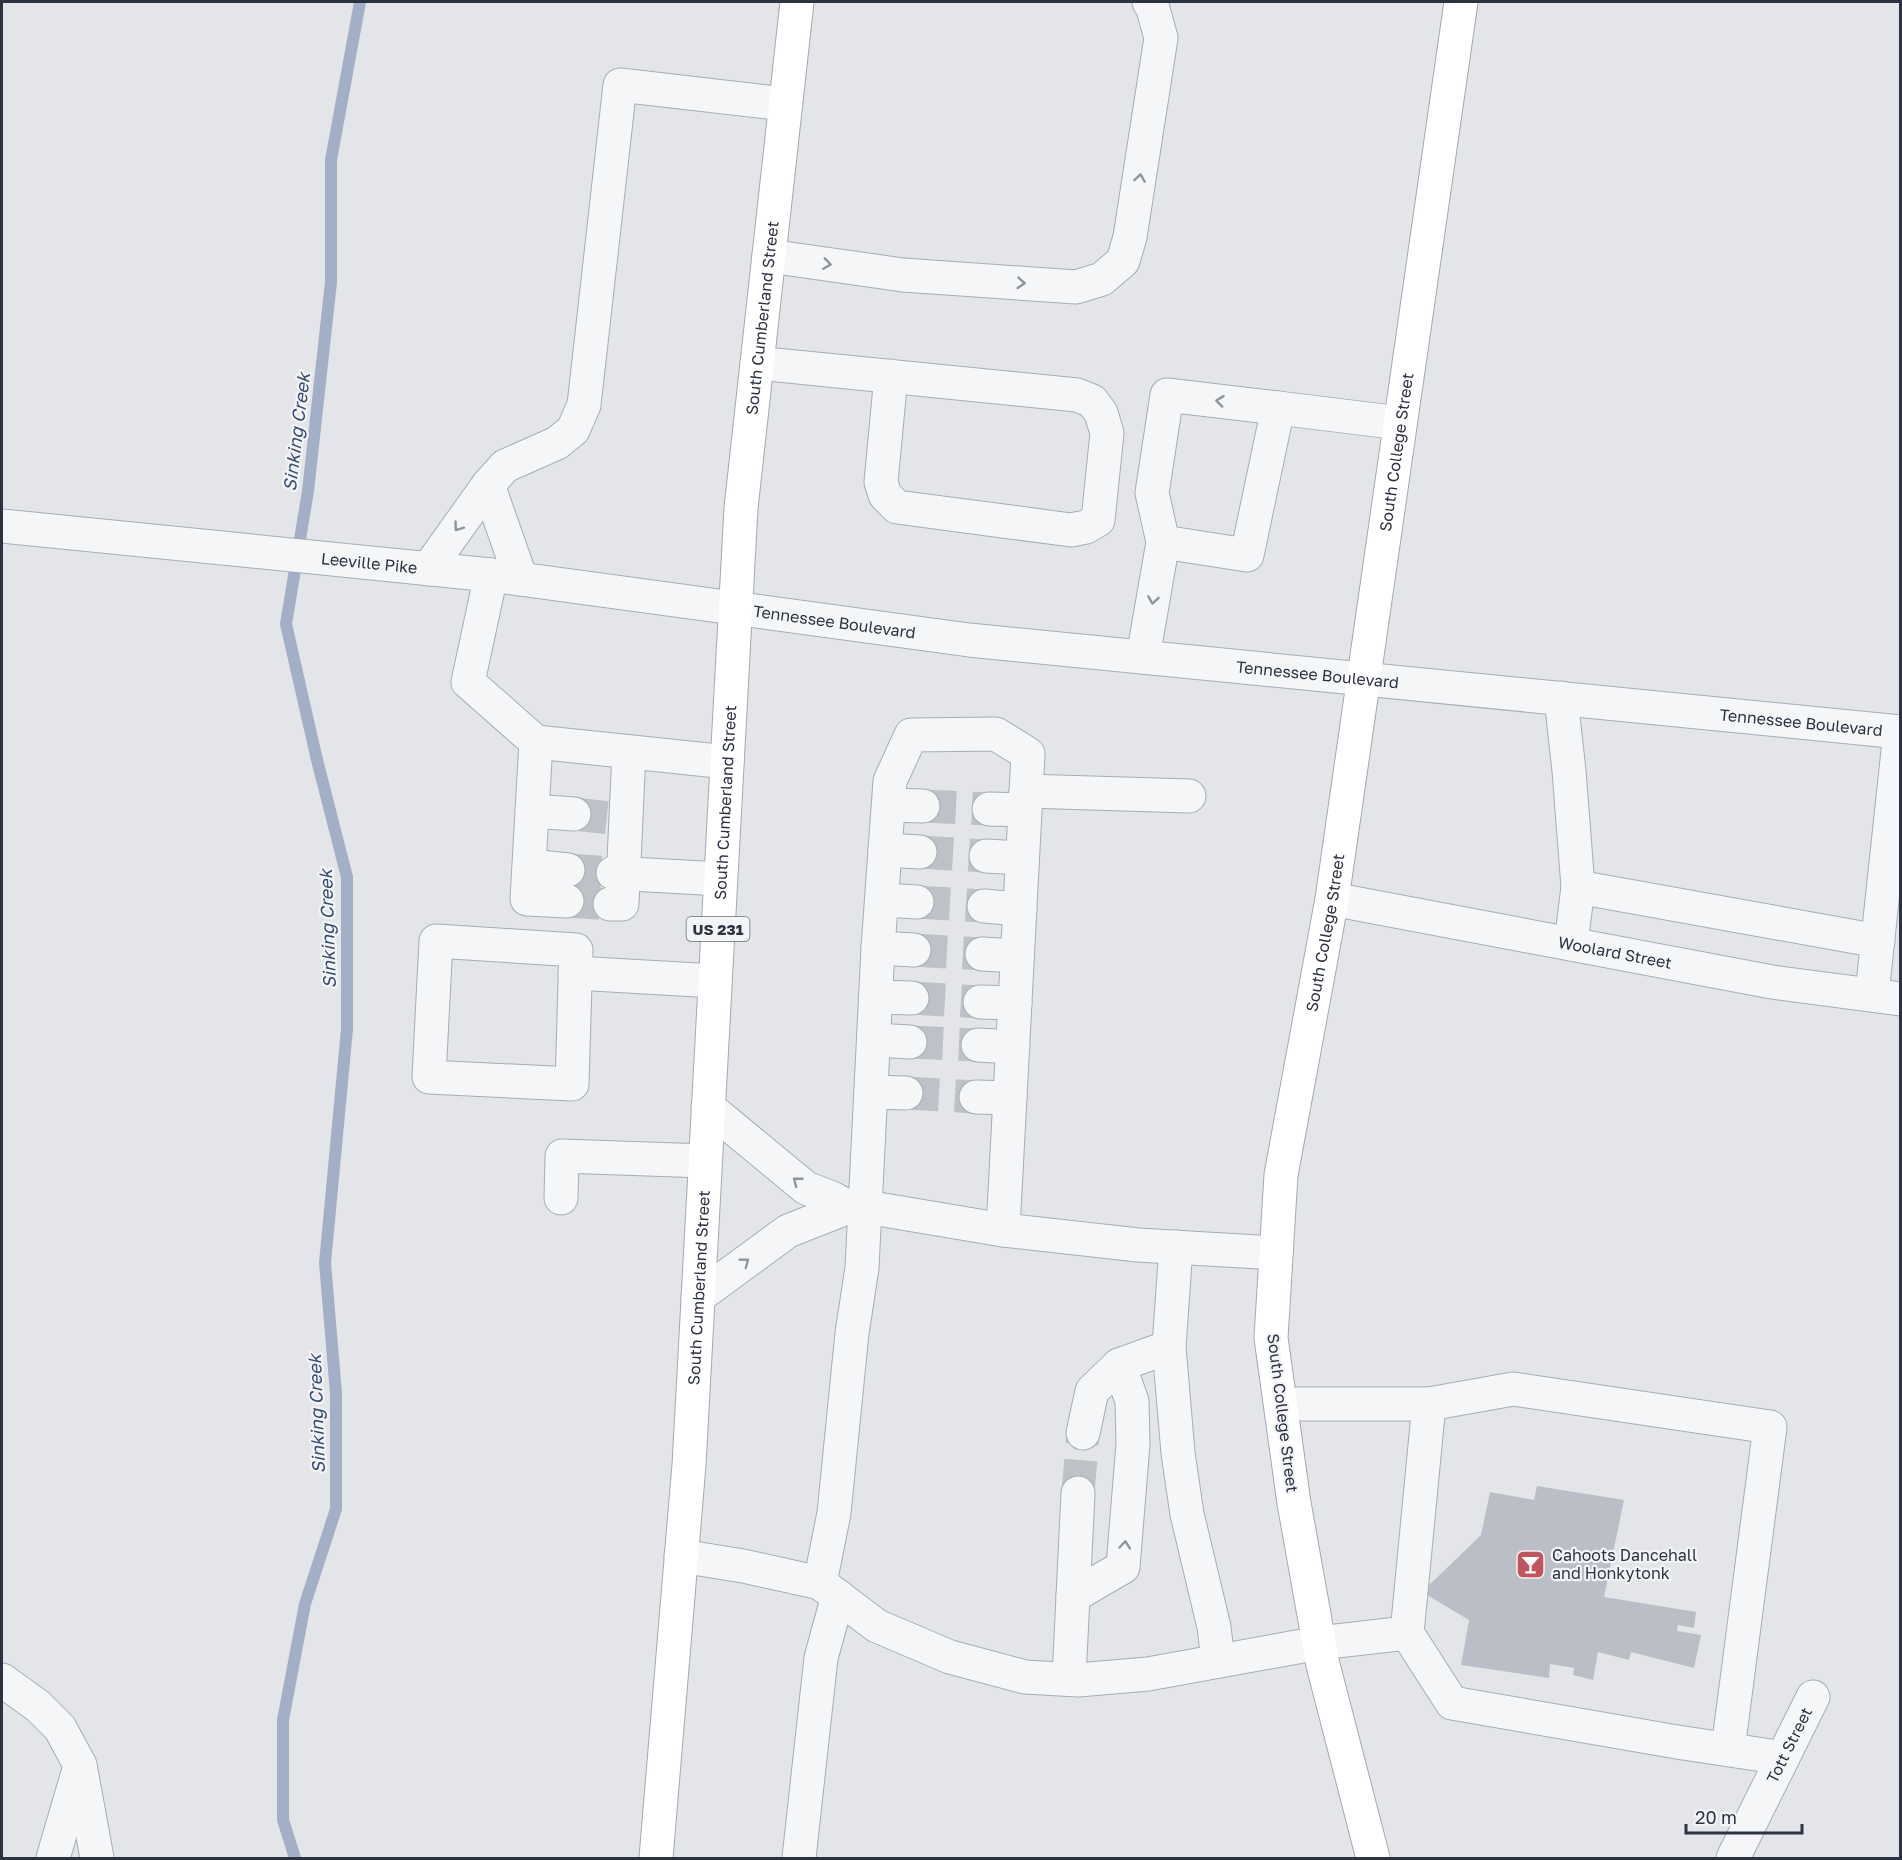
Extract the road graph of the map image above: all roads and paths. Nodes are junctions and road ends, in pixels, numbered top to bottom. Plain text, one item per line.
1 (797, 2) edge
2 (1149, 2) edge
3 (1461, 2) edge
4 (785, 104) junction
5 (769, 256) junction
6 (757, 363) junction
7 (891, 376) junction
8 (1278, 408) junction
9 (1400, 423) junction
10 (488, 486) junction
11 (2, 526) edge
12 (1163, 542) junction
13 (428, 569) junction
14 (506, 577) junction
15 (735, 608) junction
16 (1143, 657) junction
17 (1362, 678) junction
18 (1561, 698) junction
19 (1900, 732) edge
20 (536, 742) junction
21 (629, 752) junction
22 (727, 762) junction
23 (1189, 796) dead end
24 (1025, 801) junction
25 (889, 805) junction
26 (923, 806) tunnel mouth
27 (989, 809) tunnel mouth
28 (532, 811) junction
29 (574, 814) tunnel mouth
30 (885, 850) junction
31 (920, 852) tunnel mouth
32 (986, 856) tunnel mouth
33 (1022, 858) junction
34 (720, 879) junction
35 (567, 885) tunnel mouth
36 (1578, 887) junction
37 (1332, 899) junction
38 (882, 900) junction
39 (917, 902) tunnel mouth
40 (984, 906) tunnel mouth
41 (1020, 909) junction
42 (1878, 941) junction
43 (1571, 944) junction
44 (878, 948) junction
45 (914, 950) tunnel mouth
46 (982, 954) tunnel mouth
47 (1017, 956) junction
48 (575, 974) junction
49 (715, 981) junction
50 (876, 996) junction
51 (1886, 996) edge
52 (912, 998) tunnel mouth
53 (980, 1002) tunnel mouth
54 (1015, 1003) junction
55 (874, 1040) junction
56 (910, 1042) tunnel mouth
57 (978, 1045) tunnel mouth
58 (1012, 1047) junction
59 (871, 1092) junction
60 (906, 1093) tunnel mouth
61 (976, 1096) tunnel mouth
62 (1010, 1098) junction
63 (708, 1107) junction
64 (705, 1161) junction
65 (561, 1198) dead end
66 (857, 1208) junction
67 (1003, 1230) junction
68 (1176, 1247) junction
69 (1276, 1253) junction
70 (698, 1297) junction
71 (1169, 1347) junction
72 (1119, 1365) junction
73 (1281, 1404) junction
74 (1429, 1404) junction
75 (1083, 1433) tunnel mouth
76 (1078, 1493) tunnel mouth
77 (681, 1556) junction
78 (829, 1589) junction
79 (1073, 1596) junction
80 (1407, 1633) junction
81 (1319, 1643) junction
82 (1218, 1661) junction
83 (1069, 1679) junction
84 (2, 1680) edge
85 (1813, 1697) dead end
86 (1728, 1749) junction
87 (1783, 1758) junction
88 (80, 1765) junction
89 (53, 1858) edge
90 (97, 1858) edge
91 (656, 1858) edge
92 (799, 1858) edge
93 (1373, 1858) edge
94 (1733, 1858) edge

1 - 4 main road, South Cumberland Street / US 231
5 -> 2 street
3 - 9 main road, South College Street
4 - 5 main road, South Cumberland Street / US 231
4 - 10 street
5 - 6 main road, South Cumberland Street / US 231
6 - 7 street
6 - 15 main road, South Cumberland Street / US 231
7 - 7 street
8 - 9 street
8 - 12 street
8 -> 12 street
9 - 17 main road, South College Street
10 -> 13 street
10 - 14 street
11 - 13 street, Leeville Pike
12 -> 16 street
13 - 14 street, Leeville Pike
14 - 15 street, Leeville Pike
14 - 20 street
15 - 16 street, Tennessee Boulevard
15 - 22 main road, South Cumberland Street / US 231
16 - 17 street, Tennessee Boulevard
17 - 18 street, Tennessee Boulevard
17 - 37 main road, South College Street
18 - 19 street, Tennessee Boulevard
18 - 36 street
19 - 42 street
20 - 21 street
20 - 28 street
21 - 22 street
21 - 34 street
22 - 34 main road, South Cumberland Street / US 231
23 - 24 street
24 - 25 street
24 - 27 street
24 - 33 street
25 - 26 street
25 - 30 street
28 - 29 street
28 - 35 street
30 - 31 street
30 - 38 street
32 - 33 street
33 - 41 street
34 - 49 main road, South Cumberland Street / US 231
36 - 42 street
36 - 43 street
37 - 43 street, Woolard Street
37 - 69 main road, South College Street
38 - 39 street
38 - 44 street
40 - 41 street
41 - 47 street
42 - 51 street
43 - 51 street, Woolard Street
44 - 45 street
44 - 50 street
46 - 47 street
47 - 54 street
48 - 48 street
48 - 49 street
49 - 63 main road, South Cumberland Street / US 231
50 - 52 street
50 - 55 street
53 - 54 street
54 - 58 street
55 - 56 street
55 - 59 street
57 - 58 street
58 - 62 street
59 - 60 street
59 - 66 street
61 - 62 street
62 - 67 street
63 - 64 main road, South Cumberland Street / US 231
66 -> 63 street
64 - 65 street
64 - 70 main road, South Cumberland Street / US 231
66 - 67 street
70 -> 66 street
66 - 78 street
67 - 68 street
68 - 69 street
68 - 71 street
69 - 73 main road, South College Street
70 - 77 main road, South Cumberland Street / US 231
71 - 72 street
71 - 82 street
72 - 75 street
79 -> 72 street
73 - 74 street
73 - 81 main road, South College Street
74 - 80 street
74 - 86 street
76 - 79 street
77 - 78 street
77 - 91 main road, South Cumberland Street / US 231
78 - 83 street
78 - 92 street
79 - 83 street
80 - 81 street
80 - 86 street
81 - 82 street
81 - 93 main road, South College Street
82 - 83 street
84 - 88 street
85 - 87 street, Tott Street
86 - 87 street
87 - 94 street, Tott Street
88 - 89 street
88 - 90 street

